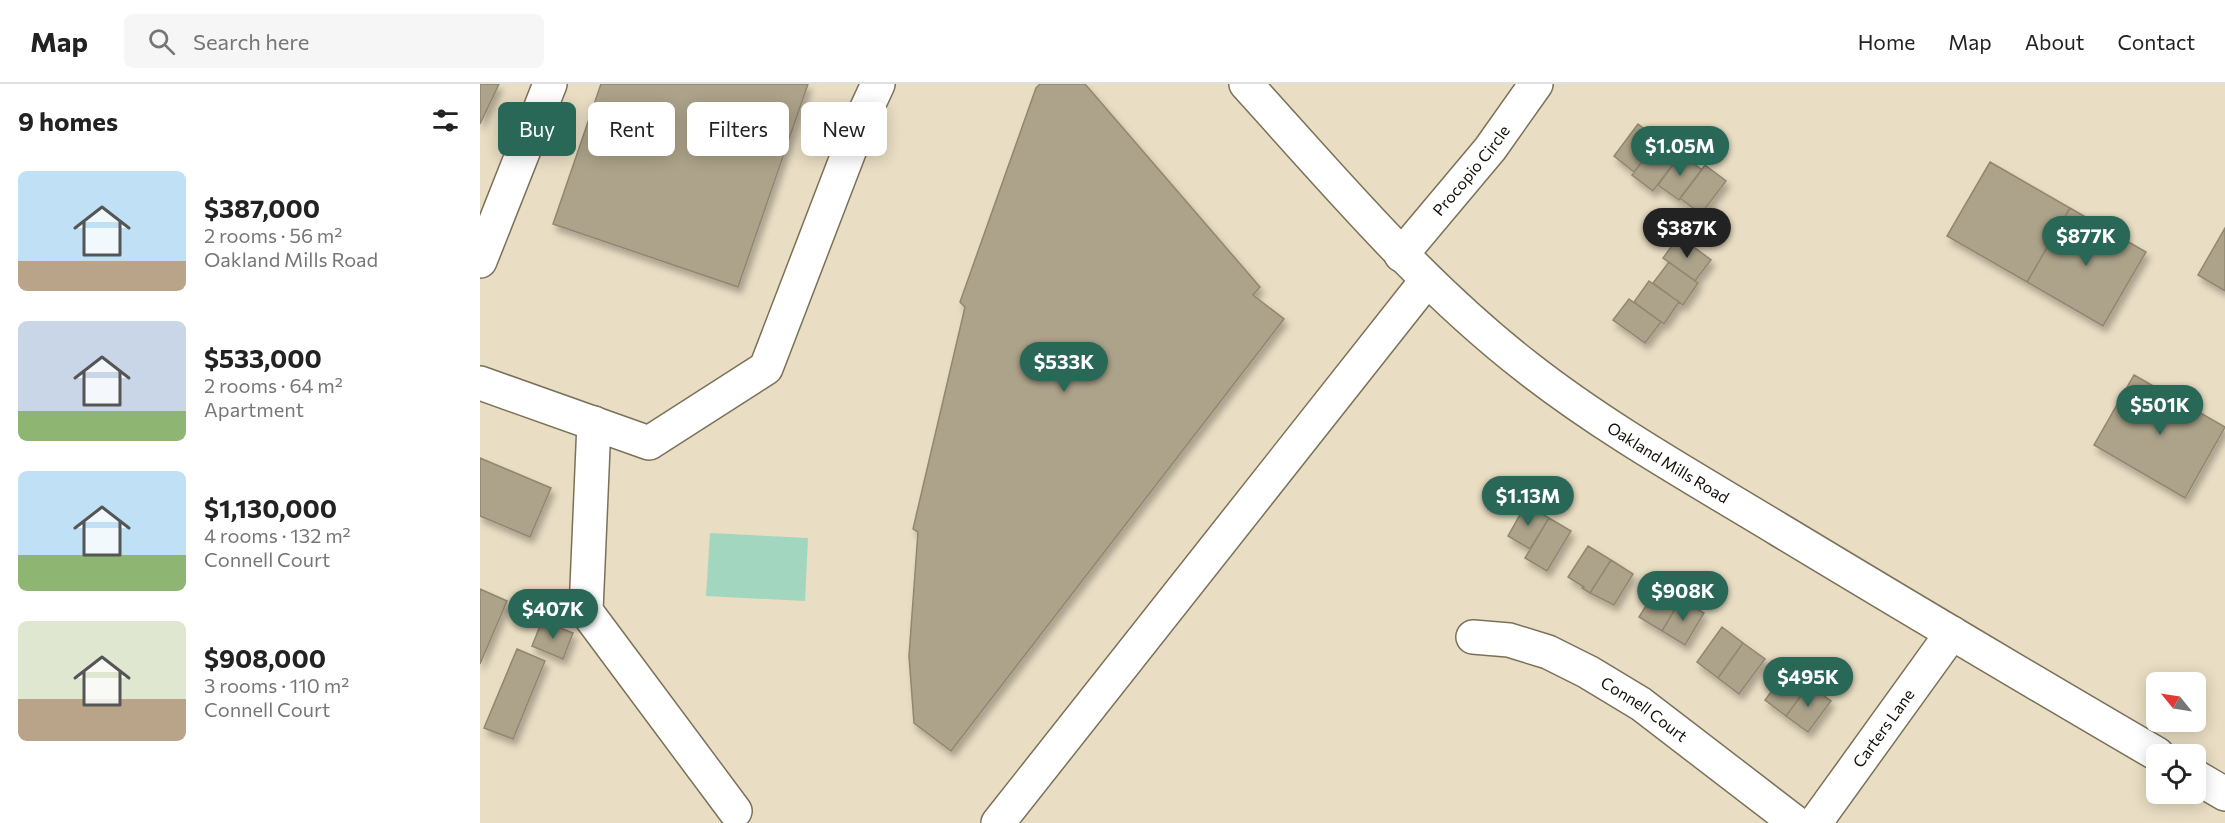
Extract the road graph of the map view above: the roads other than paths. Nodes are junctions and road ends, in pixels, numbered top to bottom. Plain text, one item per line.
1 (550, 84) edge
2 (878, 84) edge
3 (1246, 84) edge
4 (1536, 84) edge
5 (1401, 255) junction
6 (480, 261) edge
7 (1427, 280) junction
8 (480, 383) edge
9 (594, 423) junction
10 (1952, 633) junction
11 (1473, 637) dead end
12 (2146, 748) edge
13 (2206, 783) edge
14 (2225, 794) edge
15 (735, 811) dead end
16 (998, 823) edge
17 (1796, 823) edge
18 (1815, 823) edge

1 - 6 street
2 - 9 street
3 - 5 street, Oakland Mills Road
4 - 5 street, Procopio Circle
5 - 7 street, Oakland Mills Road
7 - 10 street, Oakland Mills Road
7 - 16 street
8 - 9 street
9 - 15 street
10 - 12 street, Oakland Mills Road
10 - 18 street, Carters Lane
11 - 17 street, Connell Court
13 - 14 street

